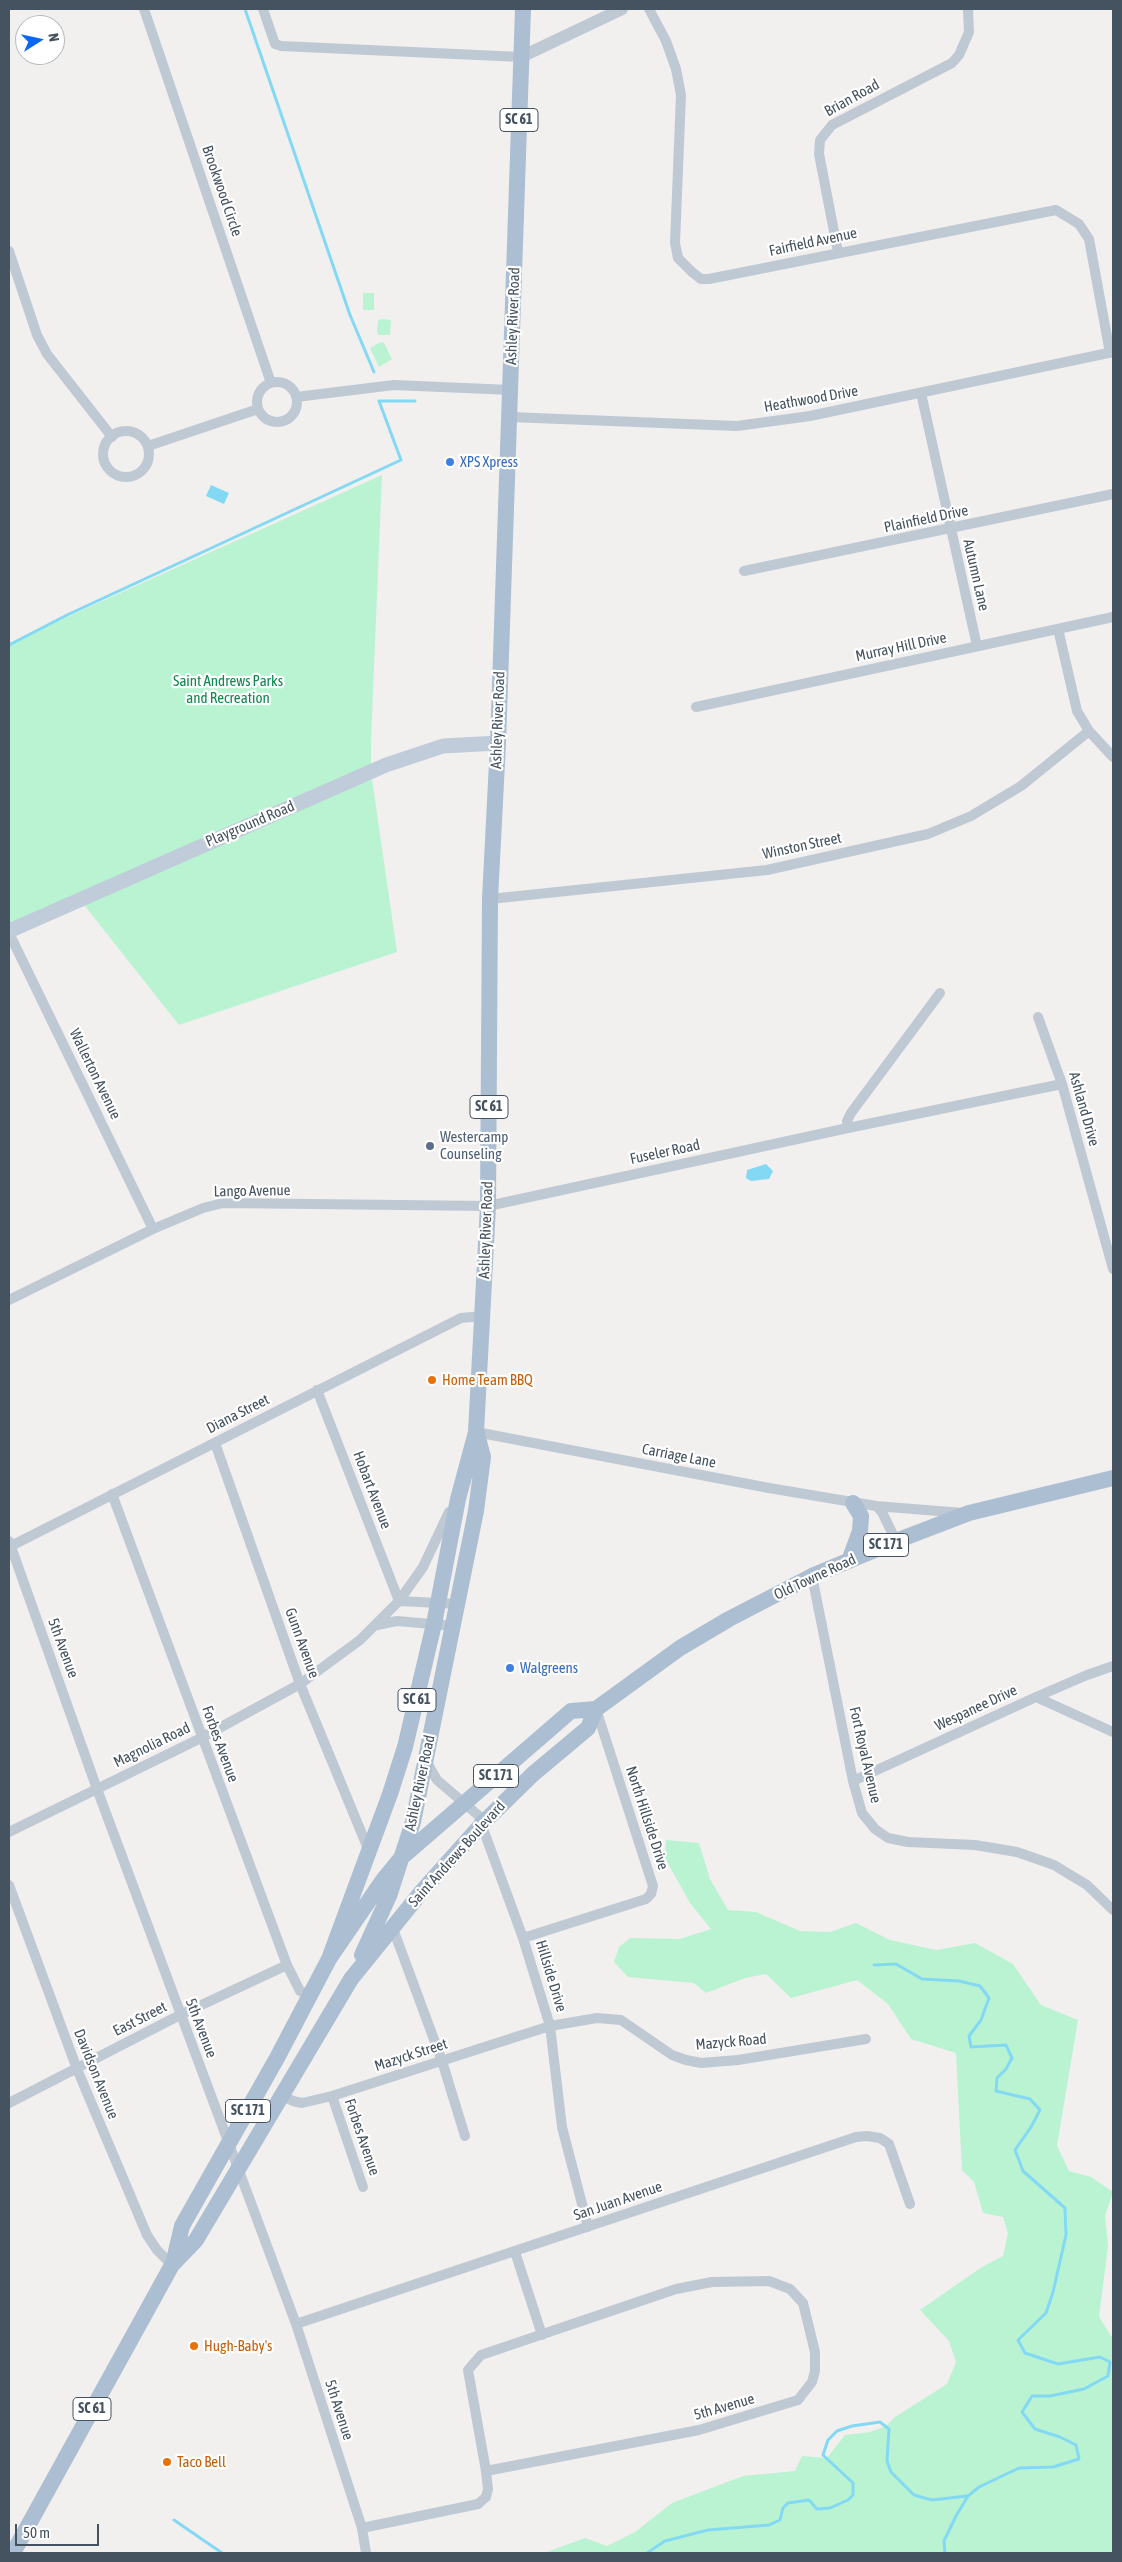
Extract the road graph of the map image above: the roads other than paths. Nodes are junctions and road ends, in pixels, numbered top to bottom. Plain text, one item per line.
1 (144, 9) edge
2 (263, 9) edge
3 (523, 9) edge
4 (622, 9) edge
5 (648, 9) edge
6 (968, 9) edge
7 (521, 57) junction
8 (9, 251) edge
9 (838, 252) junction
10 (1112, 352) edge
11 (271, 383) junction
12 (510, 390) junction
13 (921, 393) junction
14 (296, 397) junction
15 (258, 409) junction
16 (510, 416) junction
17 (112, 437) junction
18 (148, 446) junction
19 (1113, 494) edge
20 (950, 529) junction
21 (744, 571) dead end
22 (1113, 617) edge
23 (1058, 629) junction
24 (977, 646) junction
25 (696, 707) dead end
26 (1088, 731) junction
27 (498, 743) junction
28 (1113, 757) edge
29 (490, 899) junction
30 (9, 932) edge
31 (940, 993) dead end
32 (1038, 1017) dead end
33 (1062, 1084) junction
34 (848, 1128) junction
35 (488, 1206) junction
36 (153, 1229) junction
37 (1113, 1269) edge
38 (9, 1300) edge
39 (483, 1316) junction
40 (318, 1390) junction
41 (476, 1432) junction
42 (215, 1443) junction
43 (1113, 1478) edge
44 (112, 1494) junction
45 (853, 1503) junction
46 (876, 1506) junction
47 (969, 1513) junction
48 (896, 1540) junction
49 (9, 1544) edge
50 (849, 1561) junction
51 (812, 1576) junction
52 (399, 1601) junction
53 (438, 1603) junction
54 (458, 1604) junction
55 (434, 1624) junction
56 (376, 1625) junction
57 (454, 1626) junction
58 (1113, 1666) edge
59 (300, 1684) junction
60 (1036, 1697) junction
61 (596, 1709) junction
62 (1113, 1732) edge
63 (201, 1738) junction
64 (425, 1759) junction
65 (853, 1781) junction
66 (97, 1789) junction
67 (465, 1803) junction
68 (482, 1824) junction
69 (9, 1832) edge
70 (369, 1851) junction
71 (401, 1858) junction
72 (9, 1885) edge
73 (1113, 1910) edge
74 (392, 1926) junction
75 (523, 1938) junction
76 (329, 1959) junction
77 (286, 1965) junction
78 (351, 1979) junction
79 (311, 1995) junction
80 (180, 2015) junction
81 (550, 2026) junction
82 (866, 2039) dead end
83 (442, 2061) junction
84 (76, 2069) junction
85 (281, 2095) junction
86 (332, 2096) junction
87 (9, 2103) edge
88 (465, 2136) dead end
89 (229, 2145) junction
90 (239, 2171) junction
91 (363, 2187) dead end
92 (910, 2204) dead end
93 (588, 2227) junction
94 (515, 2252) junction
95 (172, 2265) junction
96 (296, 2324) junction
97 (542, 2335) junction
98 (486, 2471) junction
99 (362, 2528) junction
100 (13, 2553) edge
101 (366, 2553) edge

1 - 11 street, Brookwood Circle
2 - 7 street
3 - 7 main road, Ashley River Road / SC 61
4 - 7 street
5 - 9 street, Fairfield Avenue
6 - 9 street, Brian Road
7 - 12 main road, Ashley River Road / SC 61
8 - 17 street
9 - 10 street, Fairfield Avenue
10 - 13 street, Heathwood Drive
11 - 14 street
11 - 15 street
12 - 14 street
12 - 16 main road, Ashley River Road / SC 61
13 - 16 street, Heathwood Drive
13 - 20 street, Autumn Lane
14 - 15 street
15 - 18 street
16 - 27 main road, Ashley River Road / SC 61
17 - 18 street
17 - 18 street
19 - 20 street, Plainfield Drive
20 - 21 street, Plainfield Drive
20 - 24 street, Autumn Lane
22 - 23 street, Murray Hill Drive
23 - 24 street, Murray Hill Drive
23 - 26 street
24 - 25 street, Murray Hill Drive
26 - 28 street
26 - 29 street, Winston Street
27 - 29 main road, Ashley River Road / SC 61
27 - 30 main road, Playground Road
29 - 35 main road, Ashley River Road / SC 61
30 - 36 street, Wallerton Avenue
31 - 34 street
32 - 33 street, Ashland Drive
33 - 34 street, Fuseler Road
33 - 37 street, Ashland Drive
34 - 35 street, Fuseler Road
35 - 36 street, Lango Avenue
35 - 39 main road, Ashley River Road / SC 61
36 - 38 street, Lango Avenue
39 - 40 street, Diana Street
39 - 41 main road, Ashley River Road / SC 61
40 - 42 street, Diana Street
40 - 52 street, Hobart Avenue
41 - 45 street, Carriage Lane
41 - 52 street, Magnolia Road
41 - 53 main road, Ashley River Road / SC 61
41 - 54 main road, Ashley River Road / SC 61
42 - 44 street, Diana Street
42 - 59 street, Gunn Avenue
43 - 47 main road, Old Towne Road / SC 171
44 - 49 street, Diana Street
44 - 63 street, Forbes Avenue
45 - 46 street, Carriage Lane
45 - 50 main road
46 - 47 street, Carriage Lane
46 - 48 street
47 - 48 main road, Old Towne Road / SC 171
48 - 50 main road, Old Towne Road / SC 171
49 - 66 street, 5th Avenue
50 - 51 main road, Old Towne Road / SC 171
51 - 61 main road, Old Towne Road / SC 171
51 - 65 street, Fort Royal Avenue
52 - 53 street
52 - 56 street, Magnolia Road
53 - 54 street
53 - 55 main road, Ashley River Road / SC 61
54 - 57 main road, Ashley River Road / SC 61
55 - 56 street
55 - 57 street
55 - 70 main road, Ashley River Road / SC 61
56 - 59 street, Magnolia Road
57 - 64 main road, Ashley River Road / SC 61
58 - 60 street, Wespanee Drive
59 - 63 street, Magnolia Road
59 - 70 street, Gunn Avenue
60 - 62 street
60 - 65 street, Wespanee Drive
61 - 67 main road, Saint Andrews Boulevard / SC 171
61 - 68 main road, Saint Andrews Boulevard / SC 171
61 - 75 street, North Hillside Drive
63 - 66 street, Magnolia Road
63 - 77 street, Forbes Avenue
64 - 67 street, Hillside Drive
64 - 71 main road, Ashley River Road / SC 61
65 - 73 street, Fort Royal Avenue
66 - 69 street, Magnolia Road
66 - 80 street, 5th Avenue
67 - 68 street, Hillside Drive
67 - 71 main road, Saint Andrews Boulevard / SC 171
68 - 74 main road, Saint Andrews Boulevard / SC 171
68 - 75 street, Hillside Drive
70 - 76 main road, Ashley River Road / SC 61
71 - 76 main road, Saint Andrews Boulevard / SC 171
71 - 78 main road, Ashley River Road / SC 61
72 - 84 street, Davidson Avenue
74 - 78 main road, Saint Andrews Boulevard / SC 171
74 - 83 street
75 - 81 street, Hillside Drive
76 - 79 main road, Saint Andrews Boulevard / SC 171
77 - 79 street, Forbes Avenue
77 - 80 street, East Street
78 - 85 main road, Saint Andrews Boulevard / SC 171
79 - 89 main road, Saint Andrews Boulevard / SC 171
80 - 84 street, East Street
80 - 89 street, 5th Avenue
81 - 82 street, Mazyck Road
81 - 83 street, Mazyck Street
81 - 93 street, Hillside Drive
83 - 86 street, Mazyck Street
83 - 88 street
84 - 87 street, East Street
84 - 95 street, Davidson Avenue
85 - 86 street, Mazyck Street
85 - 90 main road, Saint Andrews Boulevard / SC 171
86 - 91 street, Forbes Avenue
89 - 90 street, 5th Avenue
89 - 95 main road, Saint Andrews Boulevard / SC 171
90 - 95 main road, Saint Andrews Boulevard / SC 171
90 - 96 street, 5th Avenue
92 - 93 street, San Juan Avenue
93 - 94 street, San Juan Avenue
94 - 96 street, San Juan Avenue
94 - 97 street
95 - 100 main road, Saint Andrews Boulevard / SC 61
96 - 99 street, 5th Avenue
97 - 98 street
97 - 98 street, 5th Avenue
98 - 99 street
99 - 101 street, 5th Avenue

